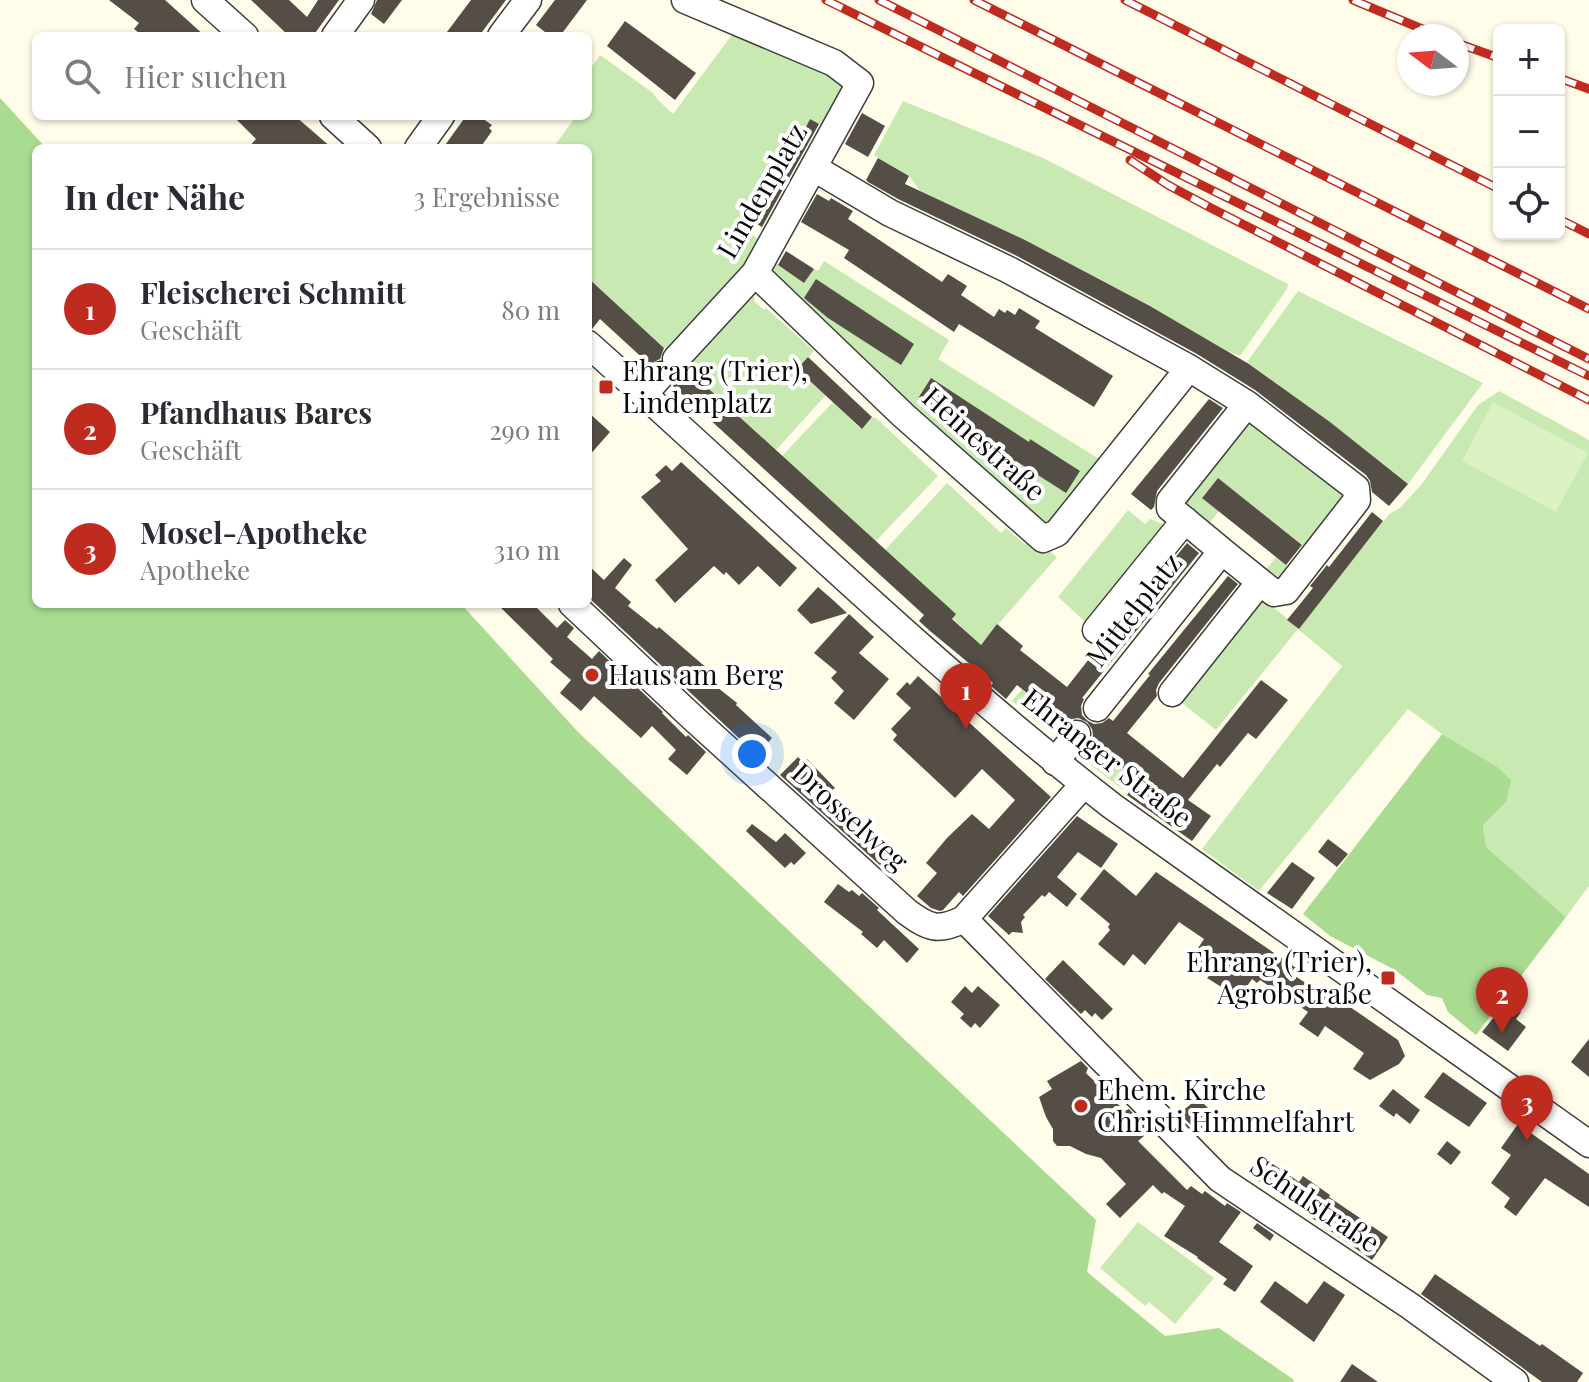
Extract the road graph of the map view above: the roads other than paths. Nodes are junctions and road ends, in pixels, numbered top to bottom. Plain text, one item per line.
1 (205, 0) edge
2 (361, 0) edge
3 (528, 0) edge
4 (685, 0) edge
5 (241, 32) edge
6 (338, 32) edge
7 (504, 32) edge
8 (337, 120) edge
9 (438, 120) edge
10 (364, 144) edge
11 (421, 144) edge
12 (814, 168) junction
13 (755, 273) junction
14 (592, 346) edge
15 (1189, 368) junction
16 (660, 376) junction
17 (1247, 404) junction
18 (1185, 520) junction
19 (1222, 551) junction
20 (1260, 582) junction
21 (576, 608) edge
22 (1096, 630) dead end
23 (1172, 693) dead end
24 (1097, 708) dead end
25 (1077, 734) dead end
26 (1055, 762) junction
27 (1084, 784) junction
28 (964, 919) junction
29 (1560, 1124) junction
30 (1589, 1124) edge
31 (1589, 1144) edge
32 (1515, 1382) edge

1 - 5 street
2 - 6 street
3 - 7 street
4 - 12 street, Lindenplatz
8 - 10 street
9 - 11 street
12 - 13 street, Lindenplatz
12 - 15 street
13 - 15 street, Heinestraße
13 - 16 street, Lindenplatz
14 - 16 street, Ehranger Straße
15 - 17 street
16 - 26 street, Ehranger Straße
17 - 18 street, Mittelplatz
17 - 20 street
18 - 19 street, Mittelplatz
18 - 22 street
19 - 20 street, Mittelplatz
19 - 24 street, Mittelplatz
20 - 23 street
21 - 28 street, Drosselweg
25 - 26 street
26 - 27 street, Ehranger Straße
27 - 28 street
27 - 29 street, Ehranger Straße
28 - 32 street, Schulstraße
29 - 30 street
29 - 31 street, Ehranger Straße

